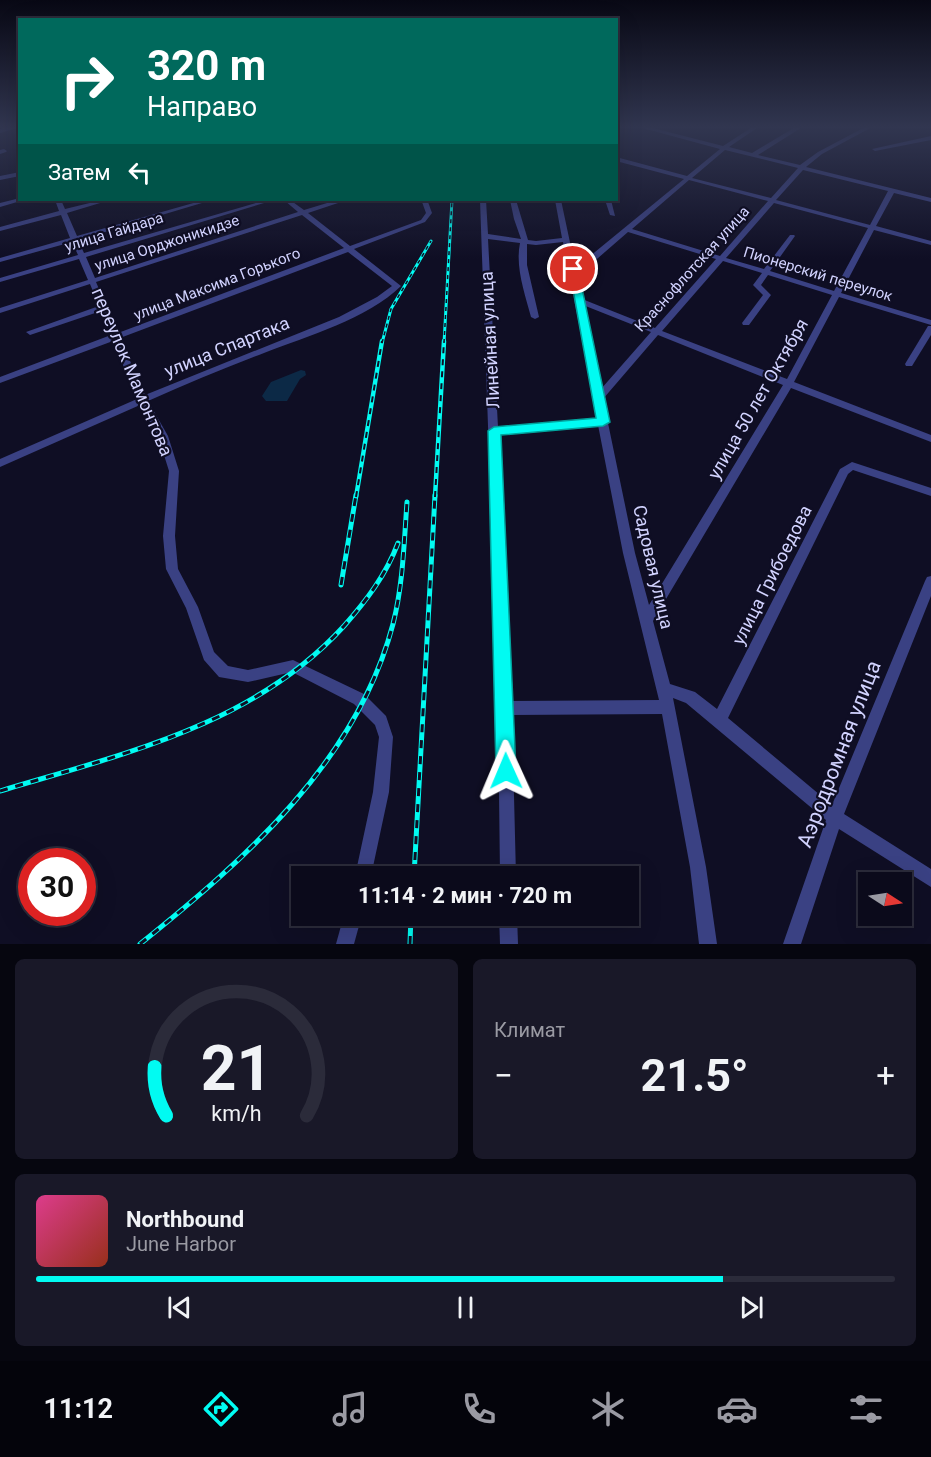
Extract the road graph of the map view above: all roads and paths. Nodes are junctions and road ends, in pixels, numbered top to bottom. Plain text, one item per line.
1 (657, 170) edge
2 (697, 170) edge
3 (799, 170) edge
4 (814, 170) edge
5 (18, 174) edge
6 (0, 178) edge
7 (687, 178) junction
8 (892, 190) junction
9 (931, 200) edge
10 (18, 201) edge
11 (58, 201) edge
12 (104, 201) edge
13 (204, 201) edge
14 (268, 201) edge
15 (288, 201) edge
16 (339, 201) edge
17 (483, 201) edge
18 (513, 201) edge
19 (558, 201) edge
20 (608, 201) edge
21 (771, 201) junction
22 (425, 202) dead end
23 (0, 205) edge
24 (303, 213) junction
25 (62, 214) junction
26 (613, 215) dead end
27 (872, 227) junction
28 (0, 229) edge
29 (628, 230) junction
30 (484, 236) junction
31 (792, 236) dead end
32 (74, 238) junction
33 (567, 240) junction
34 (523, 242) junction
35 (931, 243) edge
36 (352, 248) junction
37 (83, 255) junction
38 (720, 257) junction
39 (0, 260) edge
40 (573, 269) junction
41 (767, 271) junction
42 (0, 280) edge
43 (94, 282) junction
44 (837, 293) junction
45 (579, 301) junction
46 (104, 307) junction
47 (0, 311) edge
48 (535, 317) dead end
49 (746, 323) dead end
50 (931, 326) edge
51 (30, 332) dead end
52 (653, 332) junction
53 (115, 337) junction
54 (909, 364) dead end
55 (0, 380) edge
56 (789, 383) junction
57 (599, 397) junction
58 (142, 399) junction
59 (603, 422) junction
60 (494, 431) junction
61 (931, 439) edge
62 (0, 463) edge
63 (931, 492) edge
64 (931, 581) edge
65 (646, 621) junction
66 (664, 689) junction
67 (667, 707) junction
68 (505, 708) junction
69 (719, 720) junction
70 (835, 817) junction
71 (365, 866) edge
72 (508, 866) edge
73 (931, 879) edge
74 (350, 926) edge
75 (508, 926) edge
76 (345, 944) edge
77 (509, 944) edge
78 (708, 944) edge
79 (792, 944) edge

1 - 7 street
2 - 7 street
3 - 21 street, Краснофлотская улица
4 - 8 street
5 - 6 street
7 - 21 street
7 - 29 street
8 - 9 street
8 - 27 street, улица 50 лет Октября
10 - 23 street
11 - 25 street, переулок Мамонтова
12 - 25 street
13 - 32 street
14 - 37 street, улица Гайдара
15 - 24 street
16 - 24 street, улица Орджоникидзе
17 - 30 street, Линейная улица
18 - 34 street
19 - 33 street, Садовая улица
20 - 26 street
21 - 27 street
21 - 38 street, Краснофлотская улица
22 - 36 street, улица Максима Горького
24 - 36 street
24 - 43 street, улица Орджоникидзе
25 - 28 street
25 - 32 street, переулок Мамонтова
27 - 35 street
27 - 44 street, улица 50 лет Октября
29 - 38 street, Пионерский переулок
29 - 40 street
30 - 34 street
30 - 60 street, Линейная улица
31 - 41 street
32 - 37 street, переулок Мамонтова
32 - 39 street
33 - 34 street
33 - 40 street, Садовая улица
34 - 48 street
36 - 53 street, улица Максима Горького
36 - 58 street, улица Спартака
37 - 42 street, улица Гайдара
37 - 43 street, переулок Мамонтова
38 - 41 street, Пионерский переулок
38 - 52 street, Краснофлотская улица
40 - 45 street, Садовая улица
41 - 44 street, Пионерский переулок
41 - 49 street
43 - 46 street, переулок Мамонтова
43 - 47 street, улица Орджоникидзе
44 - 50 street, Пионерский переулок
44 - 56 street, улица 50 лет Октября
45 - 52 street
45 - 57 street, Садовая улица
46 - 51 street
46 - 53 street, переулок Мамонтова
50 - 54 street
52 - 56 street
52 - 57 street, Краснофлотская улица
53 - 55 street, улица Максима Горького
53 - 58 street, переулок Мамонтова
56 - 61 street
56 - 65 street, улица 50 лет Октября
57 - 59 street, Садовая улица
58 - 62 street, улица Спартака
58 - 71 street, переулок Мамонтова
59 - 60 street
59 - 65 street, Садовая улица
60 - 68 street, Линейная улица
63 - 69 street, улица Грибоедова
64 - 70 street, Аэродромная улица
65 - 66 street, Садовая улица
66 - 67 street, Садовая улица
66 - 69 street
67 - 68 street
67 - 78 street, Садовая улица
68 - 72 street, Линейная улица
69 - 70 street
70 - 73 street
70 - 79 street, Аэродромная улица
74 - 76 street
75 - 77 street

